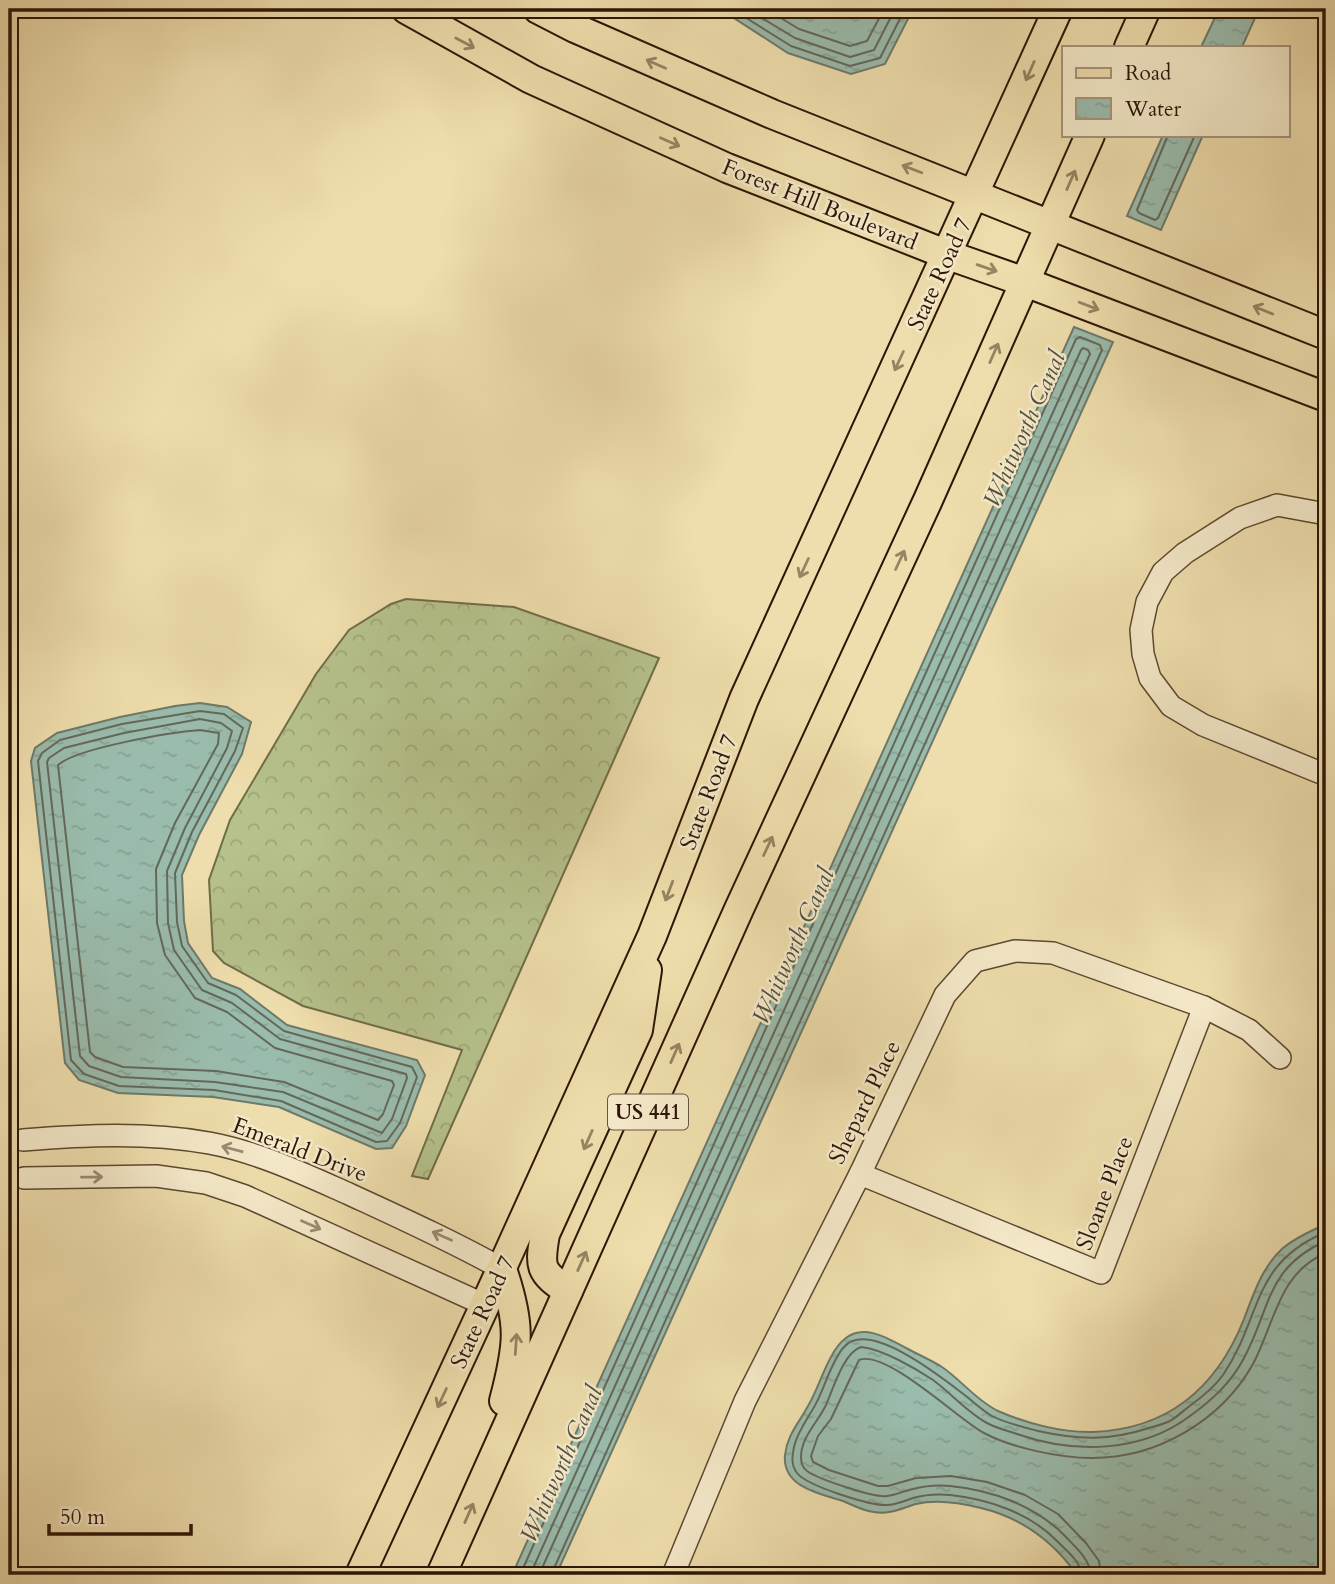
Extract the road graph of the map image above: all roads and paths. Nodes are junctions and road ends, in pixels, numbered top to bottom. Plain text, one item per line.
1 (406, 9) edge
2 (538, 9) edge
3 (1058, 9) edge
4 (1146, 9) edge
5 (1129, 46) edge
6 (1090, 136) edge
7 (975, 194) junction
8 (1051, 225) junction
9 (948, 254) junction
10 (1026, 282) junction
11 (1326, 335) edge
12 (1326, 397) edge
13 (1326, 514) edge
14 (1326, 775) edge
15 (652, 936) junction
16 (1204, 1007) junction
17 (1280, 1058) dead end
18 (23, 1140) dead end
19 (860, 1174) junction
20 (24, 1178) dead end
21 (502, 1269) junction
22 (568, 1291) junction
23 (485, 1306) junction
24 (483, 1481) junction
25 (360, 1575) edge
26 (441, 1575) edge
27 (673, 1575) edge

1 -> 9 main road, Forest Hill Boulevard
7 -> 2 main road
3 -> 7 main road, State Road 7 / US 441
4 - 5 main road
8 -> 6 main road, US 441
7 - 8 main road
7 - 9 main road, State Road 7 / US 441
8 - 10 main road, US 441
11 -> 8 main road
9 -> 10 main road, Forest Hill Boulevard
9 -> 15 main road, State Road 7 / US 441
10 -> 12 main road, Forest Hill Boulevard
22 -> 10 main road, US 441
13 - 14 street
15 - 21 main road, State Road 7 / US 441
15 -> 22 main road
16 - 17 street, Shepard Place
16 - 19 street, Shepard Place
16 - 19 street, Sloane Place
21 -> 18 street, Emerald Drive
19 - 27 street, Shepard Place
20 -> 23 street
21 - 23 main road, State Road 7 / US 441
24 -> 21 main road
22 - 24 main road, US 441
23 -> 25 main road, State Road 7 / US 441
26 -> 24 main road, US 441

